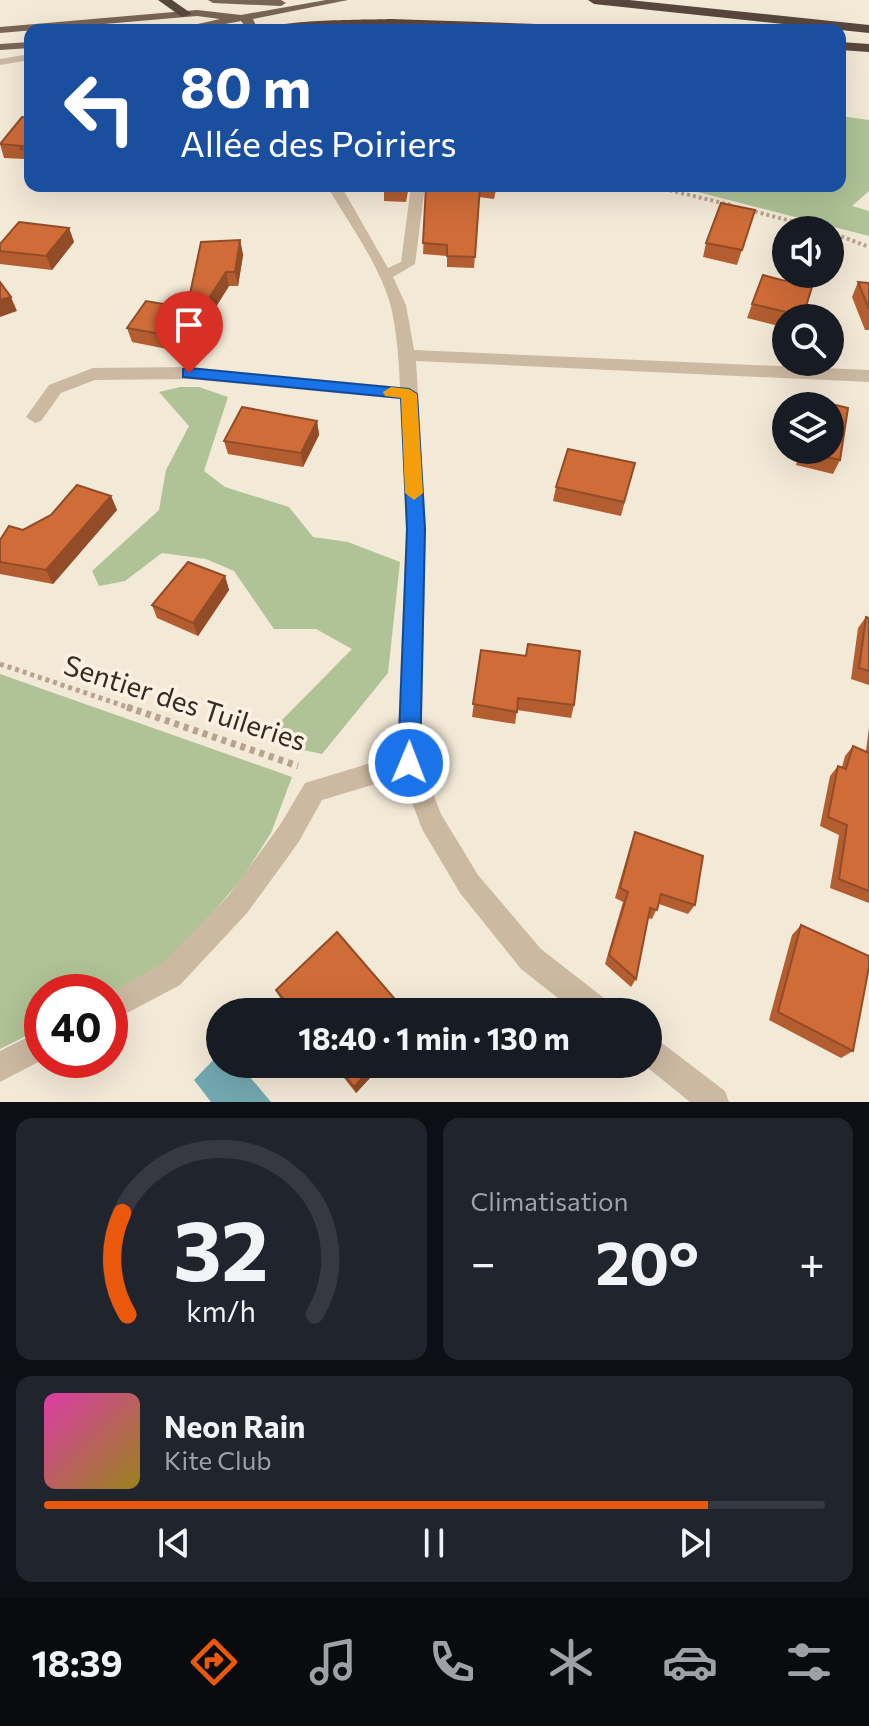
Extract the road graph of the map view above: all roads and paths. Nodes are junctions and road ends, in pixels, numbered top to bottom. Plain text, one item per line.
1 (164, 0) edge
2 (213, 0) edge
3 (322, 0) edge
4 (343, 0) edge
5 (594, 0) edge
6 (186, 14) junction
7 (70, 24) edge
8 (204, 24) edge
9 (247, 24) edge
10 (254, 24) edge
11 (351, 24) edge
12 (493, 24) edge
13 (822, 24) edge
14 (846, 27) edge
15 (24, 28) edge
16 (869, 29) edge
17 (0, 30) edge
18 (846, 46) edge
19 (24, 47) edge
20 (869, 48) edge
21 (0, 49) edge
22 (24, 58) edge
23 (0, 62) edge
24 (337, 192) edge
25 (417, 192) edge
26 (675, 192) edge
27 (772, 217) edge
28 (844, 237) edge
29 (869, 247) edge
30 (385, 275) junction
31 (407, 355) junction
32 (869, 376) edge
33 (409, 394) junction
34 (35, 417) dead end
35 (0, 664) edge
36 (409, 763) junction
37 (300, 766) dead end
38 (128, 998) edge
39 (581, 998) edge
40 (24, 1054) edge
41 (662, 1061) edge
42 (0, 1067) edge
43 (714, 1102) edge

1 - 6 highway
2 - 3 main road
4 - 10 main road
5 - 13 highway
6 - 7 main road
6 - 8 main road
6 - 9 main road
11 - 12 highway
14 - 16 highway
15 - 17 main road
18 - 20 highway
19 - 21 main road
22 - 23 street
24 - 30 street
25 - 30 street
26 - 27 path
28 - 29 path
30 - 31 street
31 - 32 street
31 - 33 street
33 - 34 street
33 - 36 street
35 - 37 path, Sentier des Tuileries
36 - 38 street
36 - 39 street
40 - 42 street
41 - 43 street

